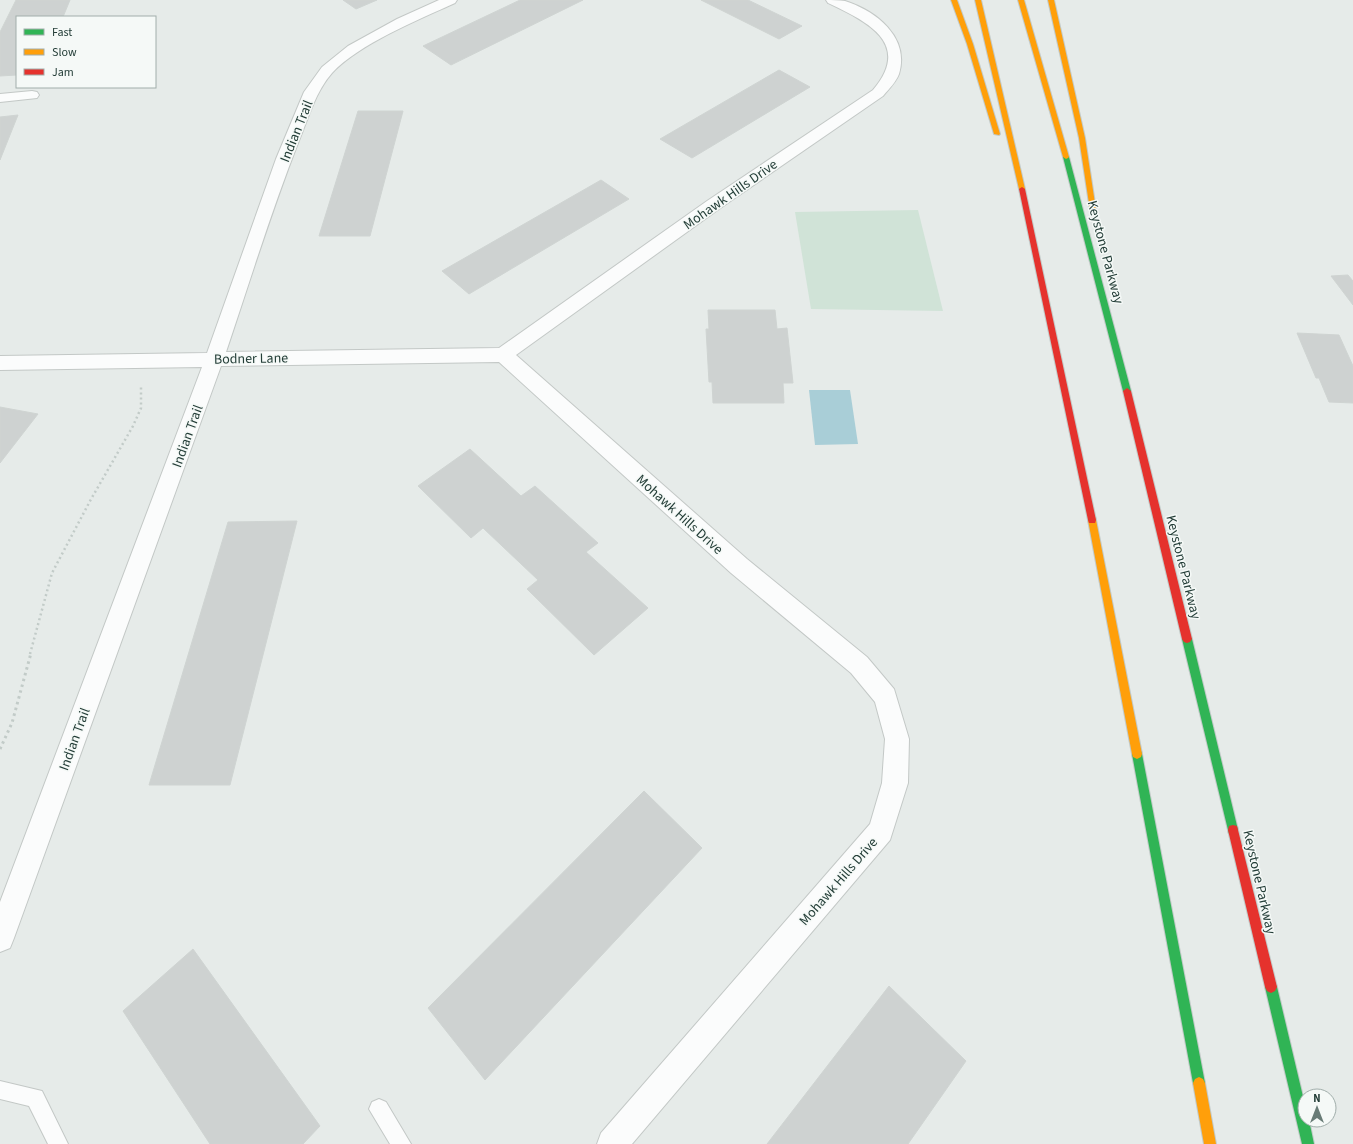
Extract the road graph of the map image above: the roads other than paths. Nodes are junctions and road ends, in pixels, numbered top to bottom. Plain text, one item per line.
1 (450, 0) edge
2 (833, 0) edge
3 (954, 0) edge
4 (978, 0) edge
5 (1021, 0) edge
6 (1051, 0) edge
7 (32, 95) dead end
8 (0, 98) edge
9 (999, 142) dead end
10 (1010, 180) dead end
11 (1095, 223) dead end
12 (1097, 238) dead end
13 (1048, 309) junction
14 (1108, 314) junction
15 (503, 355) junction
16 (215, 358) junction
17 (0, 363) edge
18 (0, 938) edge
19 (0, 1090) edge
20 (379, 1109) dead end
21 (58, 1144) edge
22 (401, 1144) edge
23 (612, 1144) edge
24 (1210, 1144) edge
25 (1308, 1144) edge

1 - 16 street, Indian Trail
2 - 15 street, Mohawk Hills Drive
3 - 9 highway
4 - 13 highway
5 - 14 highway, Keystone Parkway
6 - 11 highway
7 - 8 street
10 - 13 highway
12 - 14 highway
13 - 24 highway
14 - 25 highway, Keystone Parkway
15 - 16 street, Bodner Lane
15 - 23 street, Mohawk Hills Drive
16 - 17 street, Bodner Lane
16 - 18 street, Indian Trail
19 - 21 lane
20 - 22 lane

